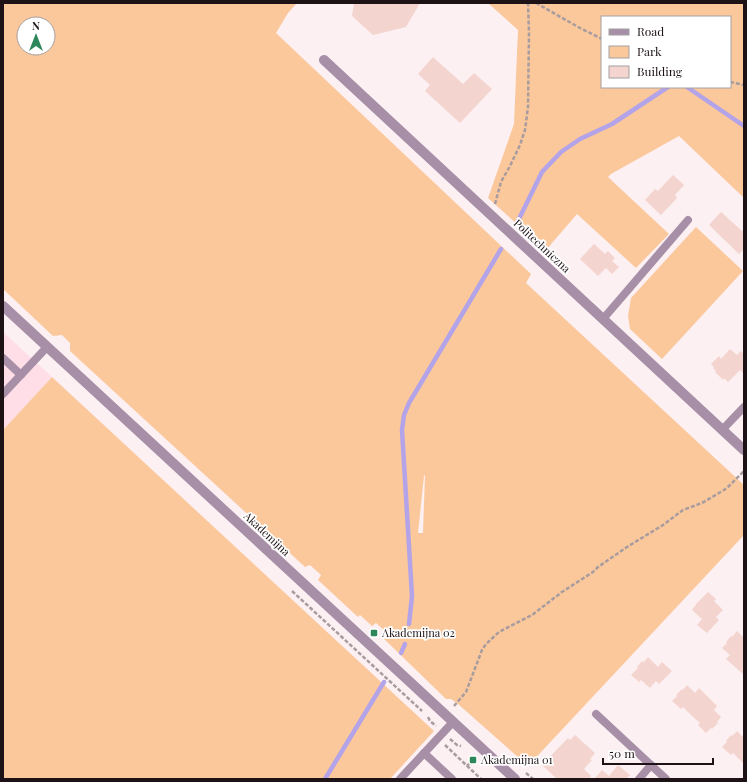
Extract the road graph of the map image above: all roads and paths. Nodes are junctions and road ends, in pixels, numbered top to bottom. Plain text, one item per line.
1 (528, 3) edge
2 (536, 3) edge
3 (601, 38) edge
4 (324, 60) dead end
5 (731, 82) edge
6 (744, 84) edge
7 (494, 219) junction
8 (688, 220) dead end
9 (3, 306) edge
10 (603, 319) junction
11 (47, 347) junction
12 (3, 358) edge
13 (21, 375) junction
14 (3, 394) edge
15 (744, 407) edge
16 (723, 429) junction
17 (744, 450) edge
18 (744, 471) edge
19 (454, 706) dead end
20 (596, 714) dead end
21 (453, 722) junction
22 (437, 738) junction
23 (424, 753) junction
24 (651, 765) junction
25 (400, 779) edge
26 (452, 779) edge
27 (481, 779) edge
28 (515, 779) edge
29 (639, 779) edge
30 (666, 779) edge

1 - 7 path
2 - 3 path
4 - 7 street, Politechniczna
5 - 6 path
7 - 10 street, Politechniczna
8 - 10 lane
9 - 11 street, Akademijna
10 - 16 street, Politechniczna
11 - 13 lane
11 - 21 street, Akademijna
12 - 13 lane
13 - 14 lane
15 - 16 lane
16 - 17 street, Politechniczna
18 - 19 path
20 - 24 lane
21 - 22 lane
21 - 28 street, Akademijna
22 - 23 lane
22 - 27 path
23 - 25 lane
23 - 26 lane
24 - 29 lane
24 - 30 lane

